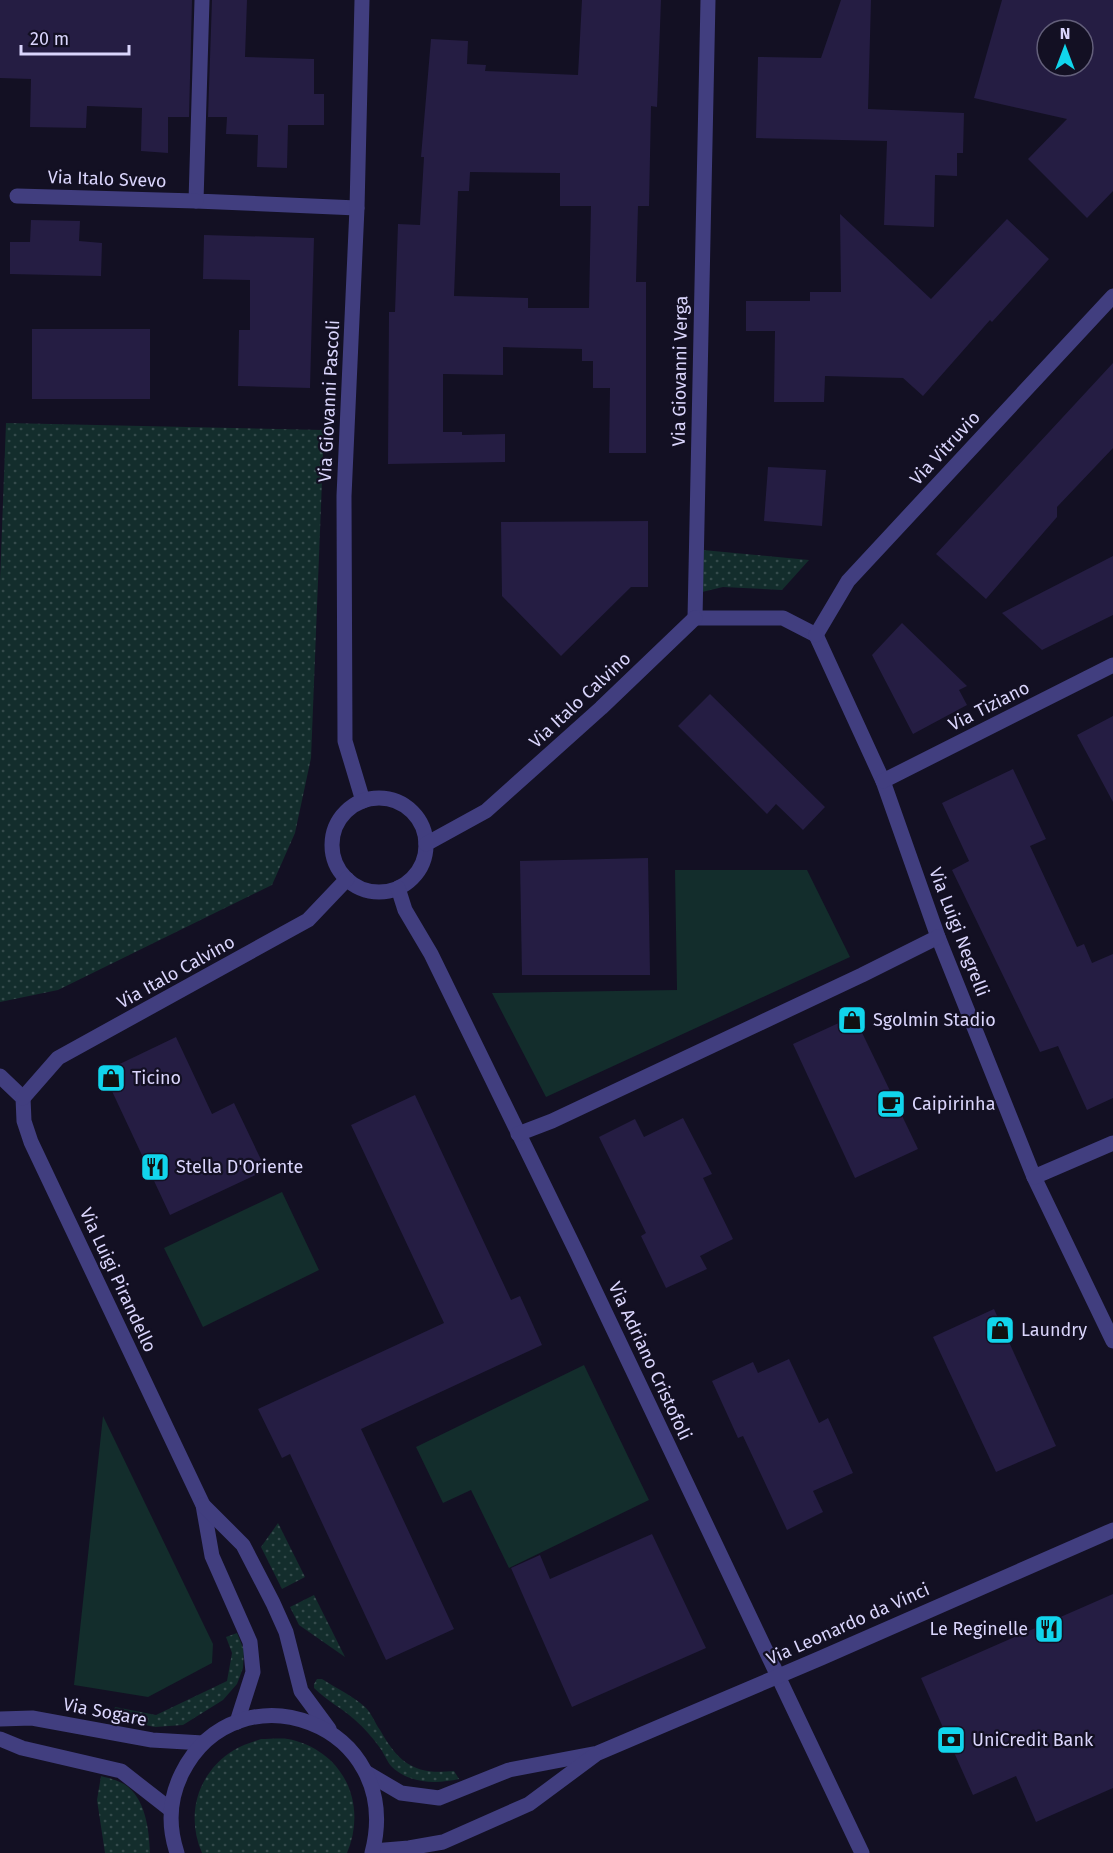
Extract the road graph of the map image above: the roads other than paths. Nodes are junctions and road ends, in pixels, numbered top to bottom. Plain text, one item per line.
1 (202, 0) edge
2 (362, 0) edge
3 (708, 0) edge
4 (17, 195) dead end
5 (196, 201) junction
6 (357, 208) junction
7 (1113, 296) edge
8 (695, 618) junction
9 (816, 635) junction
10 (1113, 664) edge
11 (883, 781) junction
12 (363, 801) junction
13 (426, 844) junction
14 (347, 879) junction
15 (398, 888) junction
16 (938, 937) junction
17 (0, 1076) edge
18 (23, 1098) junction
19 (518, 1134) junction
20 (1113, 1143) edge
21 (1034, 1177) junction
22 (1113, 1341) edge
23 (202, 1505) junction
24 (1113, 1530) edge
25 (778, 1676) junction
26 (0, 1719) edge
27 (237, 1722) junction
28 (332, 1734) junction
29 (0, 1739) edge
30 (203, 1743) junction
31 (598, 1753) junction
32 (367, 1773) junction
33 (171, 1810) junction
34 (439, 1848) edge
35 (373, 1852) edge
36 (177, 1853) edge
37 (862, 1853) edge

1 - 5 street
2 - 6 street, Via Giovanni Pascoli
3 - 8 street, Via Giovanni Verga
4 - 5 street, Via Italo Svevo
5 - 6 street, Via Italo Svevo
6 - 12 street, Via Giovanni Pascoli
7 - 9 street, Via Vitruvio
8 - 9 street
8 - 13 street, Via Italo Calvino
9 - 11 street, Via Luigi Negrelli
10 - 11 street, Via Tiziano
11 - 16 street, Via Luigi Negrelli
12 - 13 street
12 - 14 street
13 - 15 street
14 - 15 street
14 - 18 street, Via Italo Calvino
15 - 19 street, Via Adriano Cristofoli
16 - 19 street
16 - 21 street, Via Luigi Negrelli
17 - 18 street
18 - 23 street, Via Luigi Pirandello
19 - 25 street, Via Adriano Cristofoli
20 - 21 street
21 - 22 street, Via Luigi Negrelli
23 - 27 street, Via Luigi Pirandello
23 - 28 street, Via Luigi Pirandello
24 - 25 street, Via Leonardo da Vinci
25 - 31 street, Via Leonardo da Vinci
25 - 37 street, Via Adriano Cristofoli
26 - 30 street, Via Sogare
27 - 28 street
27 - 30 street
28 - 32 street
29 - 33 street
30 - 33 street
31 - 32 street, Via Leonardo da Vinci
31 - 34 street, Via Leonardo da Vinci
32 - 35 street
33 - 36 street
34 - 35 street, Via Leonardo da Vinci

